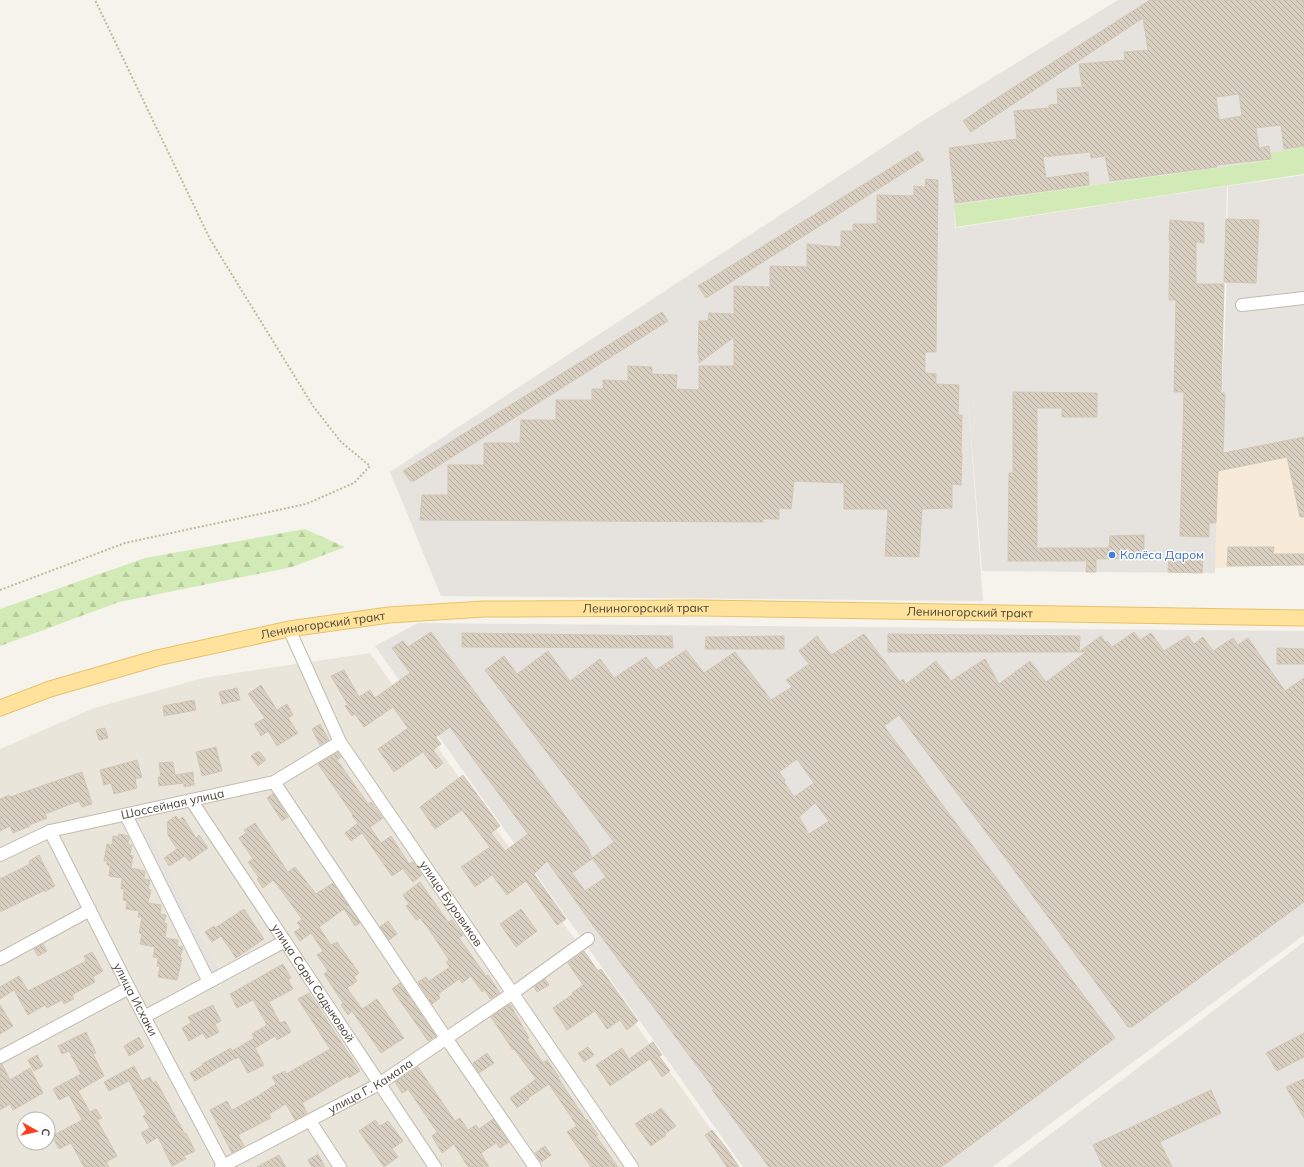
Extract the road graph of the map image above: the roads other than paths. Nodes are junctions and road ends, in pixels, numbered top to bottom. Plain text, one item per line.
1 (1304, 298) edge
2 (1242, 305) dead end
3 (1304, 618) edge
4 (288, 629) junction
5 (0, 708) edge
6 (340, 742) junction
7 (274, 782) junction
8 (191, 800) junction
9 (126, 815) junction
10 (50, 831) junction
11 (0, 855) edge
12 (90, 910) junction
13 (588, 939) dead end
14 (285, 941) junction
15 (0, 959) edge
16 (209, 982) junction
17 (129, 988) junction
18 (513, 993) junction
19 (144, 1016) junction
20 (446, 1038) junction
21 (0, 1057) edge
22 (379, 1084) junction
23 (310, 1121) junction
24 (223, 1167) edge
25 (340, 1167) edge
26 (435, 1167) edge
27 (536, 1167) edge
28 (632, 1167) edge

1 - 2 street
3 - 4 main road, Лениногорский тракт
4 - 5 main road, Лениногорский тракт
4 - 6 street, улица Буровиков
6 - 7 street, Шоссейная улица
6 - 18 street, улица Буровиков
7 - 8 street, Шоссейная улица
7 - 20 street
8 - 9 street, Шоссейная улица
8 - 14 street, улица Сары Садыковой
9 - 10 street, Шоссейная улица
9 - 16 street
10 - 11 street, Шоссейная улица
10 - 12 street, улица Исхаки
12 - 15 street
12 - 17 street, улица Исхаки
13 - 18 street, улица Г. Камала
14 - 16 street
14 - 22 street, улица Сары Садыковой
16 - 19 street
17 - 19 street, улица Исхаки
17 - 21 street
18 - 20 street, улица Г. Камала
18 - 28 street, улица Буровиков
19 - 24 street, улица Исхаки
20 - 22 street, улица Г. Камала
20 - 27 street
22 - 23 street, улица Г. Камала
22 - 26 street, улица Сары Садыковой
23 - 24 street, улица Г. Камала
23 - 25 street

